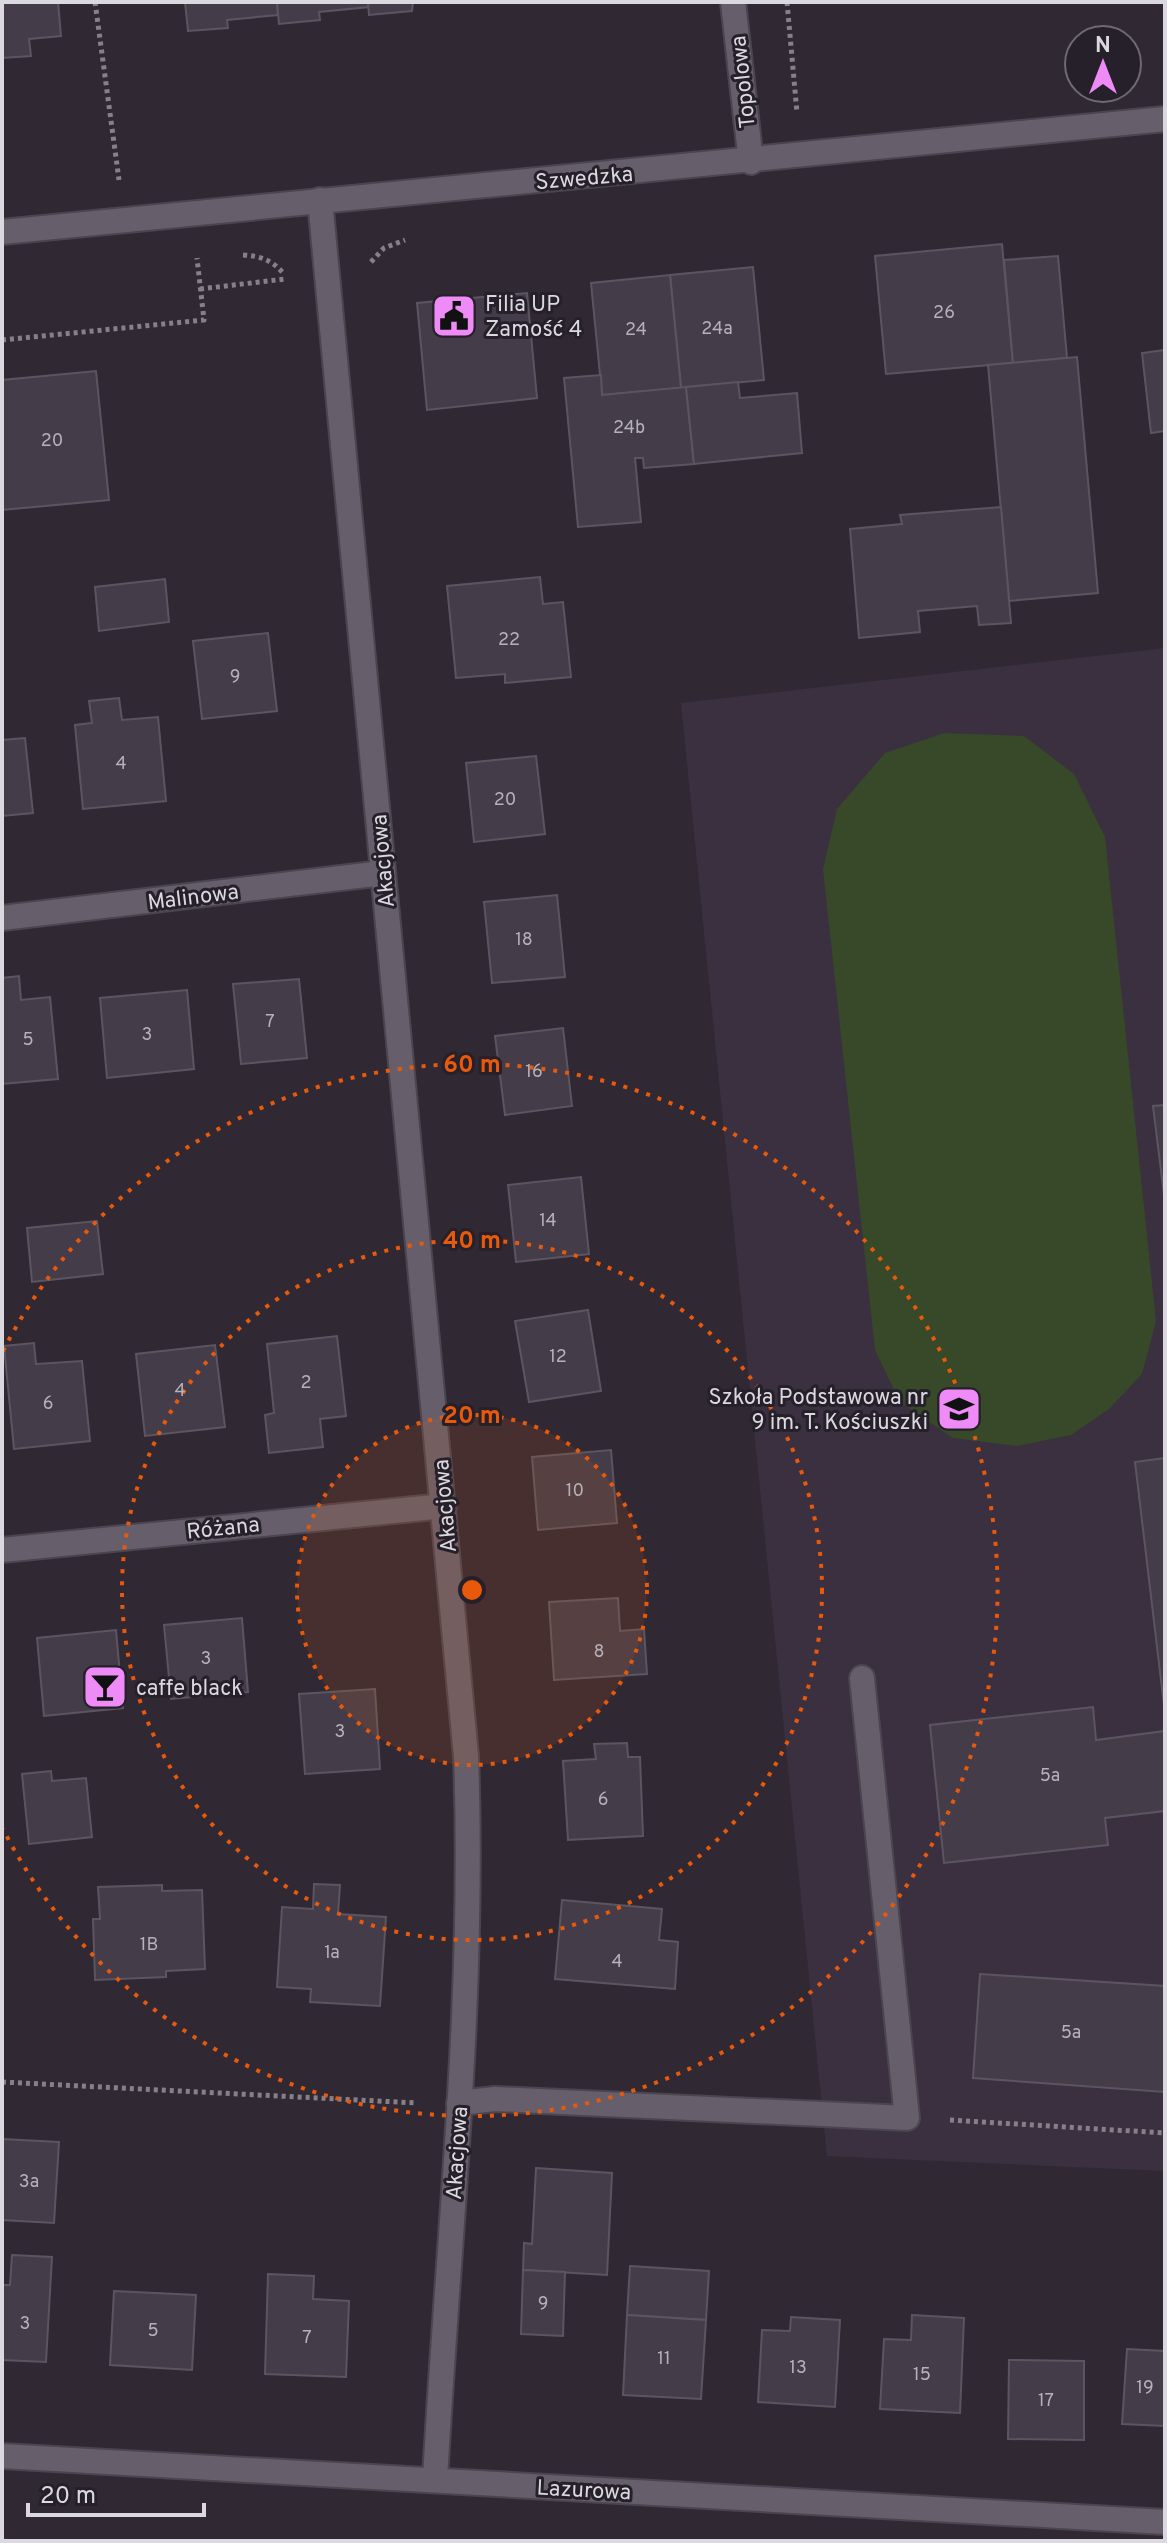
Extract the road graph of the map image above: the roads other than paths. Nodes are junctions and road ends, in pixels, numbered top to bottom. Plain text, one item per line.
1 (733, 2) edge
2 (1165, 119) edge
3 (751, 162) junction
4 (320, 200) junction
5 (2, 232) edge
6 (383, 873) junction
7 (2, 918) edge
8 (444, 1506) junction
9 (2, 1550) edge
10 (862, 1678) dead end
11 (459, 2103) junction
12 (2, 2456) edge
13 (435, 2480) junction
14 (1165, 2522) edge

1 - 3 street, Topolowa
2 - 3 street, Szwedzka
3 - 4 street, Szwedzka
4 - 5 street, Szwedzka
4 - 6 street, Akacjowa
6 - 7 street, Malinowa
6 - 8 street, Akacjowa
8 - 9 street, Różana
8 - 11 street, Akacjowa
10 - 11 street
11 - 13 street, Akacjowa
12 - 13 street, Lazurowa
13 - 14 street, Lazurowa

